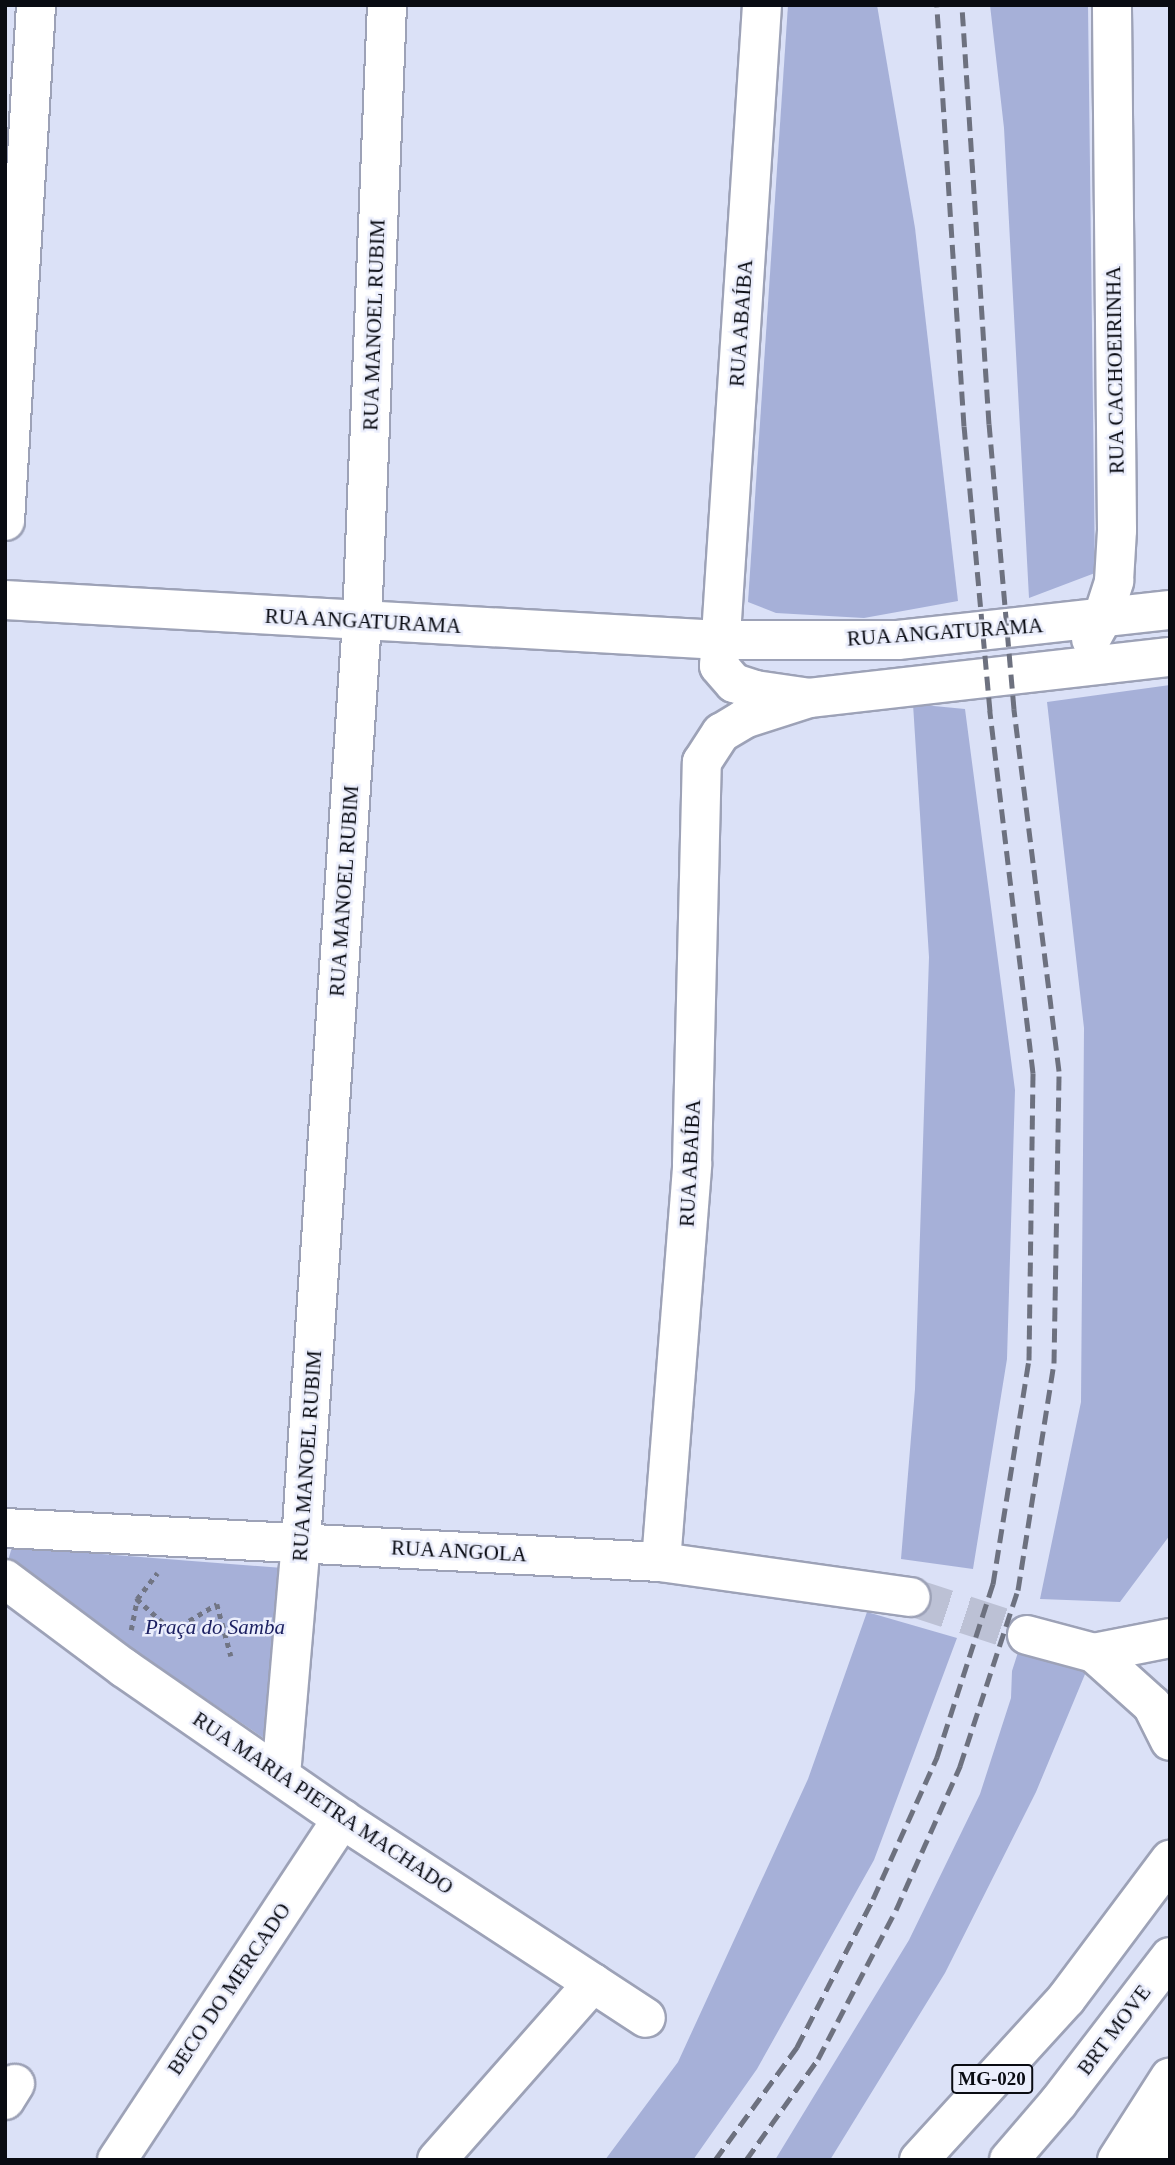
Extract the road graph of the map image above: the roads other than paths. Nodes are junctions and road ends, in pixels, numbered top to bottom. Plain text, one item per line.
1 (36, 5) edge
2 (387, 5) edge
3 (762, 5) edge
4 (1112, 5) edge
5 (5, 521) edge
6 (5, 600) edge
7 (1170, 610) edge
8 (1102, 619) junction
9 (362, 622) junction
10 (720, 640) junction
11 (1170, 657) edge
12 (1008, 677) junction
13 (809, 698) junction
14 (5, 1528) edge
15 (301, 1542) junction
16 (661, 1562) junction
17 (5, 1579) edge
18 (911, 1597) tunnel mouth
19 (1027, 1635) tunnel mouth
20 (1170, 1638) edge
21 (1094, 1653) junction
22 (1170, 1741) edge
23 (281, 1775) junction
24 (342, 1819) junction
25 (1170, 1859) edge
26 (1170, 1957) edge
27 (593, 1983) junction
28 (646, 2018) dead end
29 (1170, 2077) edge
30 (1058, 2103) junction
31 (1170, 2129) edge
32 (117, 2160) edge
33 (437, 2160) edge
34 (919, 2160) edge
35 (989, 2160) edge
36 (1009, 2160) edge
37 (1026, 2160) edge
38 (1117, 2160) edge
39 (1150, 2160) edge

1 - 5 main road
2 - 9 main road, RUA MANOEL RUBIM
3 - 10 main road, RUA ABAÍBA
4 - 8 main road, RUA CACHOEIRINHA
6 - 9 main road, RUA ANGATURAMA
7 - 8 main road, RUA ANGATURAMA
8 - 10 main road, RUA ANGATURAMA
8 - 12 main road, RUA CACHOEIRINHA
9 - 10 main road, RUA ANGATURAMA
9 - 15 main road, RUA MANOEL RUBIM
10 - 13 main road
11 - 12 main road
12 - 13 main road
13 - 16 main road, RUA ABAÍBA
14 - 15 main road, RUA ANGOLA
15 - 16 main road, RUA ANGOLA
15 - 23 main road, RUA MANOEL RUBIM
16 - 18 main road, RUA ANGOLA
17 - 23 main road, RUA MARIA PIETRA MACHADO
19 - 21 main road
20 - 21 main road
21 - 22 main road
23 - 24 main road, RUA MARIA PIETRA MACHADO
24 - 27 main road, RUA MARIA PIETRA MACHADO
24 - 32 main road, BECO DO MERCADO
25 - 34 main road, MG-020
26 - 30 main road, BRT MOVE
27 - 28 main road, RUA MARIA PIETRA MACHADO
27 - 33 main road
29 - 38 main road
30 - 35 main road, BRT MOVE
30 - 36 main road, BRT MOVE
30 - 37 main road, BRT MOVE
31 - 39 main road

